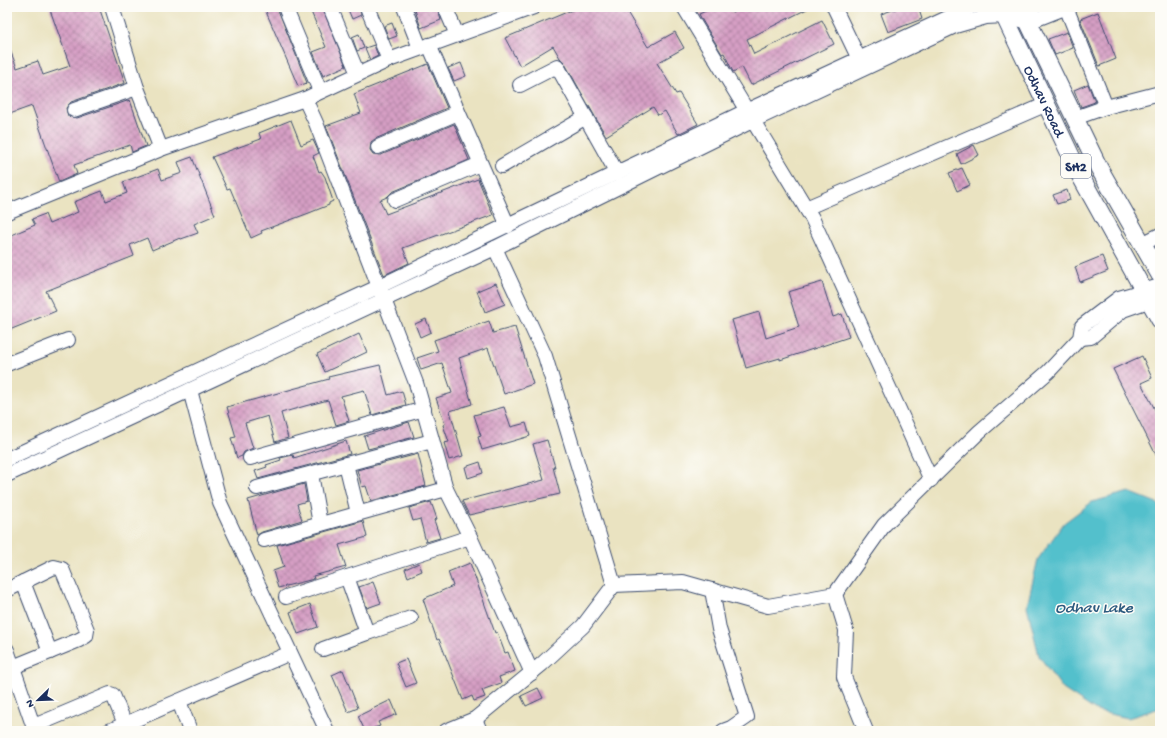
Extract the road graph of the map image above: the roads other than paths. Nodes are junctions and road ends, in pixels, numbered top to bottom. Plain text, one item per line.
1 (112, 7) edge
2 (286, 7) edge
3 (330, 7) edge
4 (367, 7) edge
5 (404, 7) edge
6 (445, 7) edge
7 (684, 7) edge
8 (834, 7) edge
9 (971, 7) edge
10 (1021, 7) edge
11 (1066, 7) edge
12 (527, 8) edge
13 (1002, 11) edge
14 (1031, 12) edge
15 (457, 35) junction
16 (425, 46) junction
17 (859, 59) junction
18 (389, 60) junction
19 (358, 74) junction
20 (520, 85) dead end
21 (137, 88) junction
22 (320, 92) junction
23 (1160, 93) edge
24 (305, 98) junction
25 (1047, 104) junction
26 (1106, 107) junction
27 (74, 110) dead end
28 (458, 113) junction
29 (749, 116) junction
30 (586, 117) junction
31 (1075, 118) junction
32 (378, 148) dead end
33 (161, 149) junction
34 (480, 164) junction
35 (502, 166) dead end
36 (617, 173) junction
37 (395, 200) dead end
38 (806, 208) junction
39 (7, 212) edge
40 (508, 226) junction
41 (1160, 235) edge
42 (1142, 244) junction
43 (495, 248) junction
44 (1160, 275) edge
45 (1160, 286) edge
46 (381, 293) junction
47 (1151, 296) edge
48 (1160, 320) edge
49 (68, 340) dead end
50 (7, 364) edge
51 (190, 390) junction
52 (424, 409) junction
53 (432, 441) junction
54 (250, 458) dead end
55 (7, 459) edge
56 (346, 464) junction
57 (10, 474) edge
58 (311, 474) junction
59 (931, 480) junction
60 (257, 488) dead end
61 (446, 489) junction
62 (358, 513) junction
63 (320, 524) junction
64 (470, 537) junction
65 (264, 540) dead end
66 (347, 577) junction
67 (23, 582) junction
68 (614, 585) junction
69 (7, 590) edge
70 (712, 590) junction
71 (835, 594) junction
72 (286, 597) dead end
73 (411, 618) dead end
74 (367, 633) junction
75 (323, 649) dead end
76 (7, 650) edge
77 (50, 652) junction
78 (290, 653) junction
79 (13, 667) junction
80 (532, 673) junction
81 (180, 701) junction
82 (125, 724) junction
83 (478, 725) edge
84 (34, 729) edge
85 (109, 731) edge
86 (190, 731) edge
87 (327, 731) edge
88 (446, 731) edge
89 (723, 731) edge
90 (866, 731) edge

1 - 21 street
2 - 22 street
3 - 19 street
4 - 18 street
5 - 16 street
6 - 15 street
7 - 29 street
8 - 17 street
9 - 17 street
10 - 14 main road, Odhav Road / SH2
11 - 14 street
11 - 26 street
12 - 15 street
13 - 14 street
13 - 25 main road, Odhav Road / SH2
13 - 29 street
14 - 31 main road, Odhav Road / SH2
15 - 16 street
16 - 18 street
16 - 28 street
17 - 29 street
18 - 19 street
19 - 22 street
20 - 30 street
21 - 27 street
21 - 33 street
22 - 24 street
23 - 26 street
24 - 33 street
24 - 46 street
25 - 38 street
25 - 47 main road, Odhav Road / SH2
26 - 31 street
28 - 32 street
28 - 34 street
29 - 36 street
29 - 38 street
29 - 43 street
30 - 35 street
30 - 36 street
31 - 42 main road, Odhav Road / SH2
33 - 39 street
34 - 37 street
34 - 40 street
36 - 40 street
38 - 59 street
40 - 46 street
41 - 42 street
42 - 44 main road, Odhav Road / SH2
43 - 46 street
43 - 68 street
45 - 47 street
46 - 51 street
46 - 52 street
46 - 55 street
47 - 48 main road, Odhav Road / SH2
47 - 59 street
49 - 50 street
51 - 57 street
51 - 78 street
52 - 53 street
52 - 54 street
53 - 56 street
53 - 61 street
55 - 57 street
56 - 58 street
56 - 62 street
58 - 60 street
58 - 63 street
59 - 71 street
61 - 62 street
61 - 64 street
62 - 63 street
63 - 65 street
64 - 66 street
64 - 80 street
66 - 72 street
66 - 74 street
67 - 69 street
67 - 77 street
67 - 77 street
68 - 70 street
68 - 80 street
70 - 71 street
70 - 89 street
71 - 90 street
73 - 74 street
74 - 75 street
76 - 79 street
77 - 79 street
78 - 81 street
78 - 87 street
79 - 84 street
80 - 83 street
81 - 82 street
81 - 86 street
82 - 84 street
82 - 85 street
83 - 88 street

